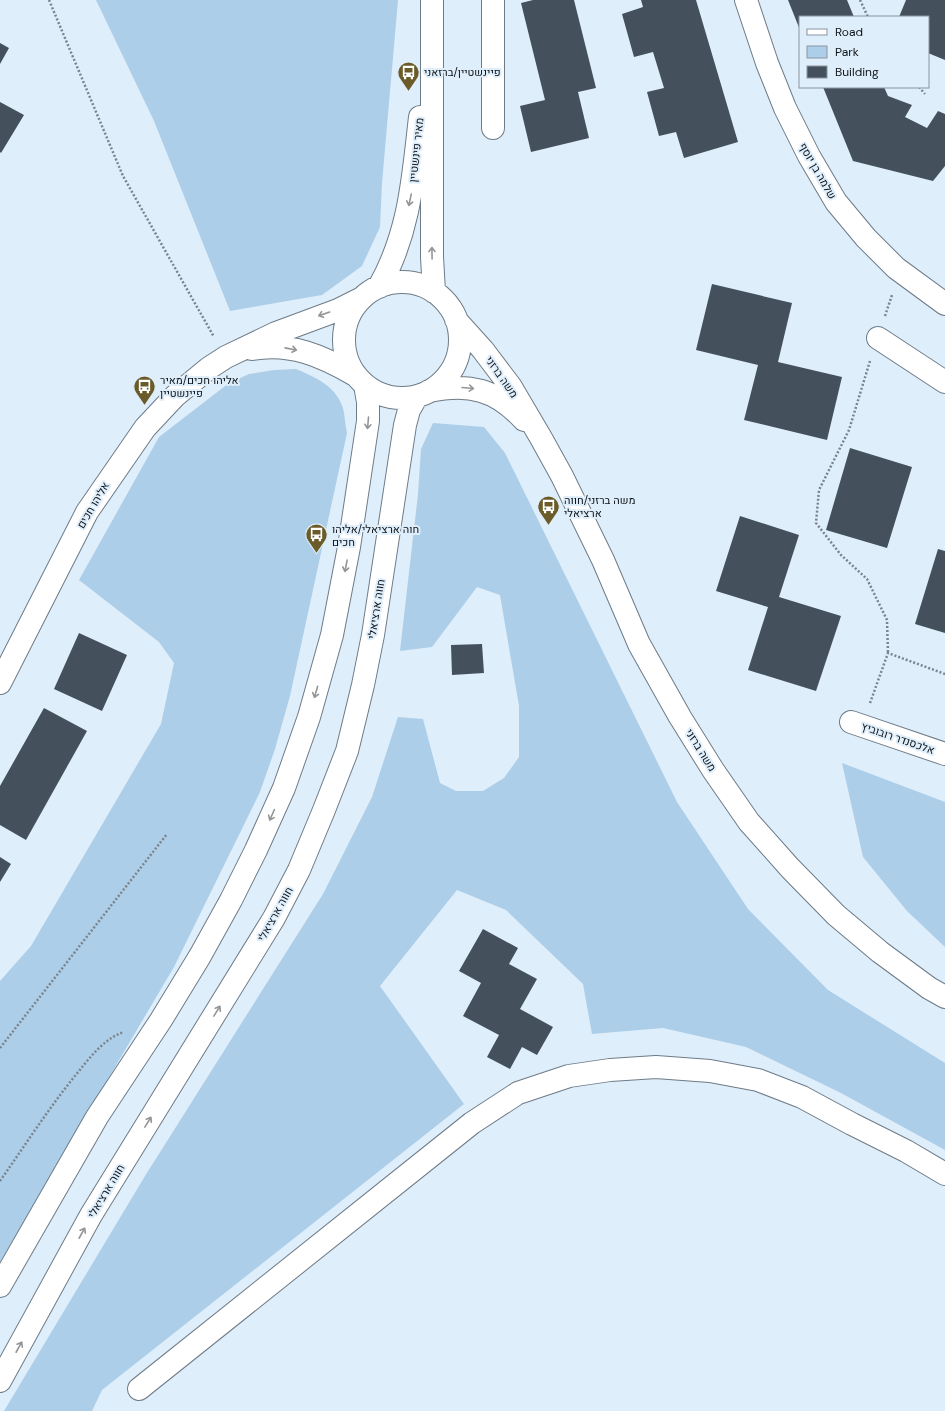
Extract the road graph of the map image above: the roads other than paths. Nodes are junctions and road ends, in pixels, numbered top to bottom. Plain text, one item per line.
1 (493, 0) edge
2 (746, 0) edge
3 (432, 4) edge
4 (493, 128) dead end
5 (379, 287) junction
6 (434, 292) junction
7 (360, 299) junction
8 (945, 304) edge
9 (456, 320) junction
10 (878, 338) road end
11 (226, 357) junction
12 (360, 380) junction
13 (945, 382) edge
14 (423, 393) junction
15 (541, 438) junction
16 (0, 683) edge
17 (856, 724) road end
18 (945, 754) edge
19 (945, 997) edge
20 (945, 1174) edge
21 (0, 1286) edge
22 (0, 1381) edge
23 (139, 1389) dead end

1 - 4 street
2 - 8 street, שלמה בן יוסף
3 -> 5 street, מאיר פינשטיין
6 -> 3 street, מאיר פינשטיין
5 - 6 street
5 - 7 street
6 - 9 street
7 -> 11 street, אליהו חכים
7 - 12 street
9 - 14 street
9 - 15 street, משה ברזני
10 - 13 street
11 -> 12 street, אליהו חכים
11 - 16 street, אליהו חכים
12 - 14 street
12 -> 21 street
14 -> 15 street, משה ברזני
22 -> 14 street, חווה ארציאלי
15 - 19 street, משה ברזני
17 - 18 street, אלכסנדר רובוביץ
20 - 23 street

